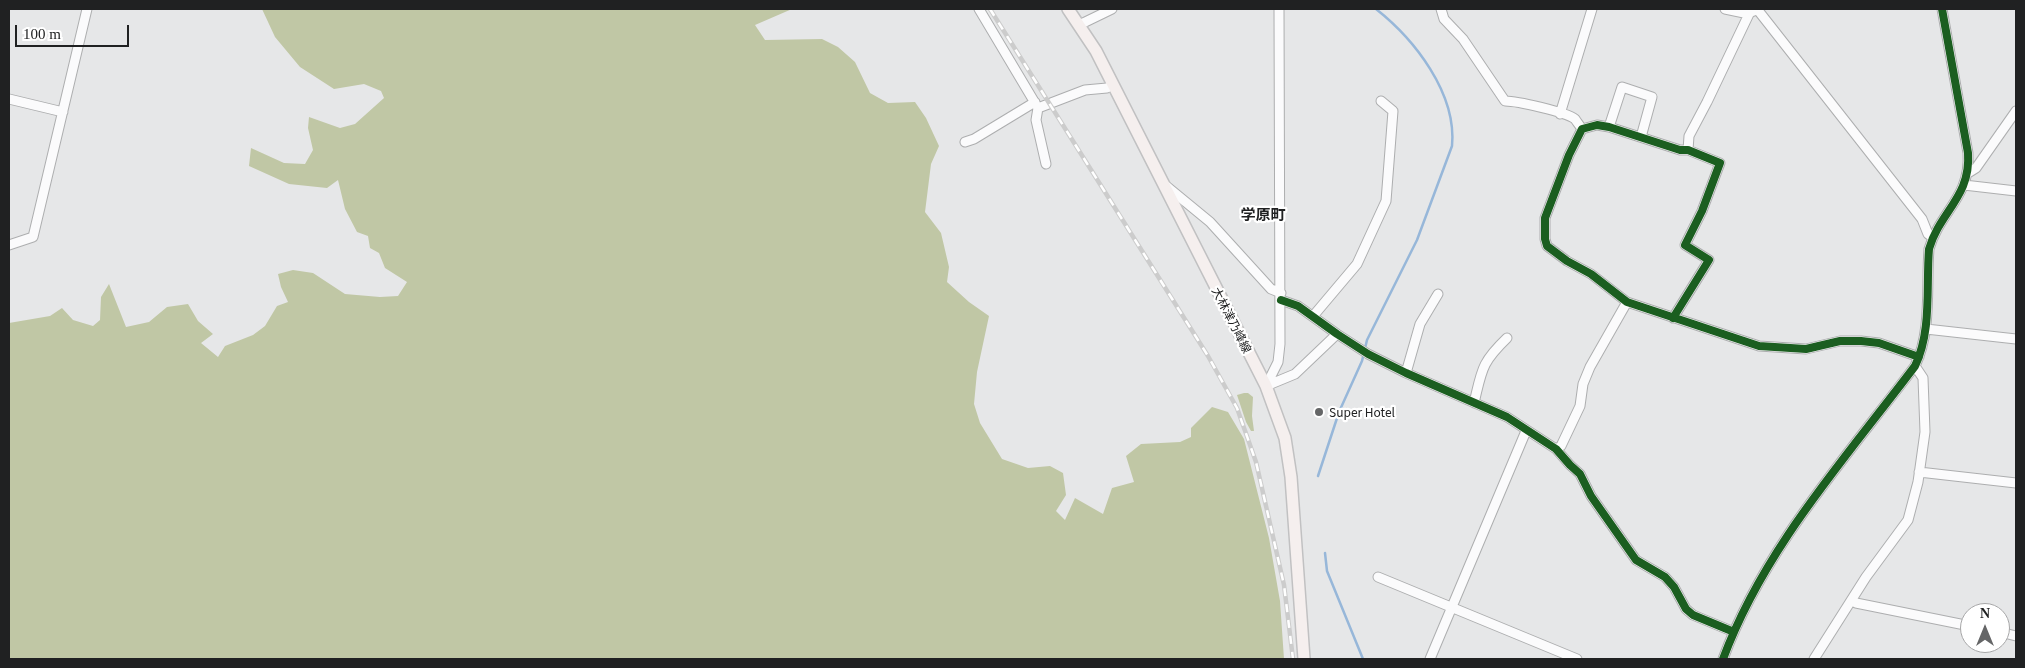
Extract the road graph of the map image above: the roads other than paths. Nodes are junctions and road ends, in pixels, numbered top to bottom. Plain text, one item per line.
1 (87, 9) edge
2 (980, 9) edge
3 (1068, 9) edge
4 (1112, 9) edge
5 (1279, 9) edge
6 (1441, 9) edge
7 (1592, 9) edge
8 (1726, 9) edge
9 (1942, 9) edge
10 (1756, 10) edge
11 (1079, 25) junction
12 (1113, 85) junction
13 (9, 99) edge
14 (1381, 101) dead end
15 (1036, 105) junction
16 (63, 112) junction
17 (2016, 112) edge
18 (1560, 114) junction
19 (1609, 127) junction
20 (1582, 129) junction
21 (1641, 137) junction
22 (965, 142) dead end
23 (1688, 150) junction
24 (1046, 164) dead end
25 (1968, 173) junction
26 (1162, 182) junction
27 (1964, 185) junction
28 (2016, 191) edge
29 (1932, 236) junction
30 (9, 245) edge
31 (1438, 294) dead end
32 (1281, 297) junction
33 (1627, 302) junction
34 (1314, 315) junction
35 (1673, 318) junction
36 (1926, 329) junction
37 (1337, 334) junction
38 (1506, 338) dead end
39 (2016, 339) edge
40 (1919, 357) junction
41 (1915, 366) junction
42 (1406, 373) junction
43 (1266, 386) junction
44 (1474, 403) junction
45 (1526, 431) junction
46 (1556, 449) junction
47 (1919, 472) junction
48 (2016, 483) edge
49 (1378, 577) dead end
50 (1852, 600) junction
51 (1452, 607) junction
52 (1960, 624) edge
53 (1734, 632) junction
54 (1304, 659) edge
55 (1430, 659) edge
56 (1578, 659) edge
57 (1723, 659) edge
58 (1814, 659) edge

1 - 16 street
2 - 15 street
3 - 11 main road, 大林津乃峰線
4 - 11 street
5 - 32 street
6 - 18 street
7 - 18 street
8 - 10 street
9 - 25 street
10 - 23 street
10 - 29 street
11 - 12 main road, 大林津乃峰線
12 - 15 street
12 - 26 main road, 大林津乃峰線
13 - 16 street
14 - 34 street
15 - 22 street
15 - 24 street
16 - 30 street
17 - 25 street
18 - 20 street
19 - 20 street
19 - 21 street
19 - 21 street
20 - 33 street
21 - 23 street
23 - 35 street
25 - 27 street
26 - 32 street
26 - 43 main road, 大林津乃峰線
27 - 28 street
27 - 29 street
29 - 36 street
31 - 42 street
32 - 34 street
32 - 43 street
33 - 35 street
33 - 46 street
34 - 37 street
35 - 40 street
36 - 39 street
36 - 40 street
37 - 42 street
37 - 43 street
38 - 44 street
40 - 41 street
41 - 47 street
41 - 53 street
42 - 44 street
43 - 54 main road, 大林津乃峰線
44 - 45 street
45 - 46 street
45 - 51 street
46 - 53 street
47 - 48 street
47 - 50 street
49 - 51 street
50 - 52 street
50 - 58 street
51 - 55 street
51 - 56 street
53 - 57 street

